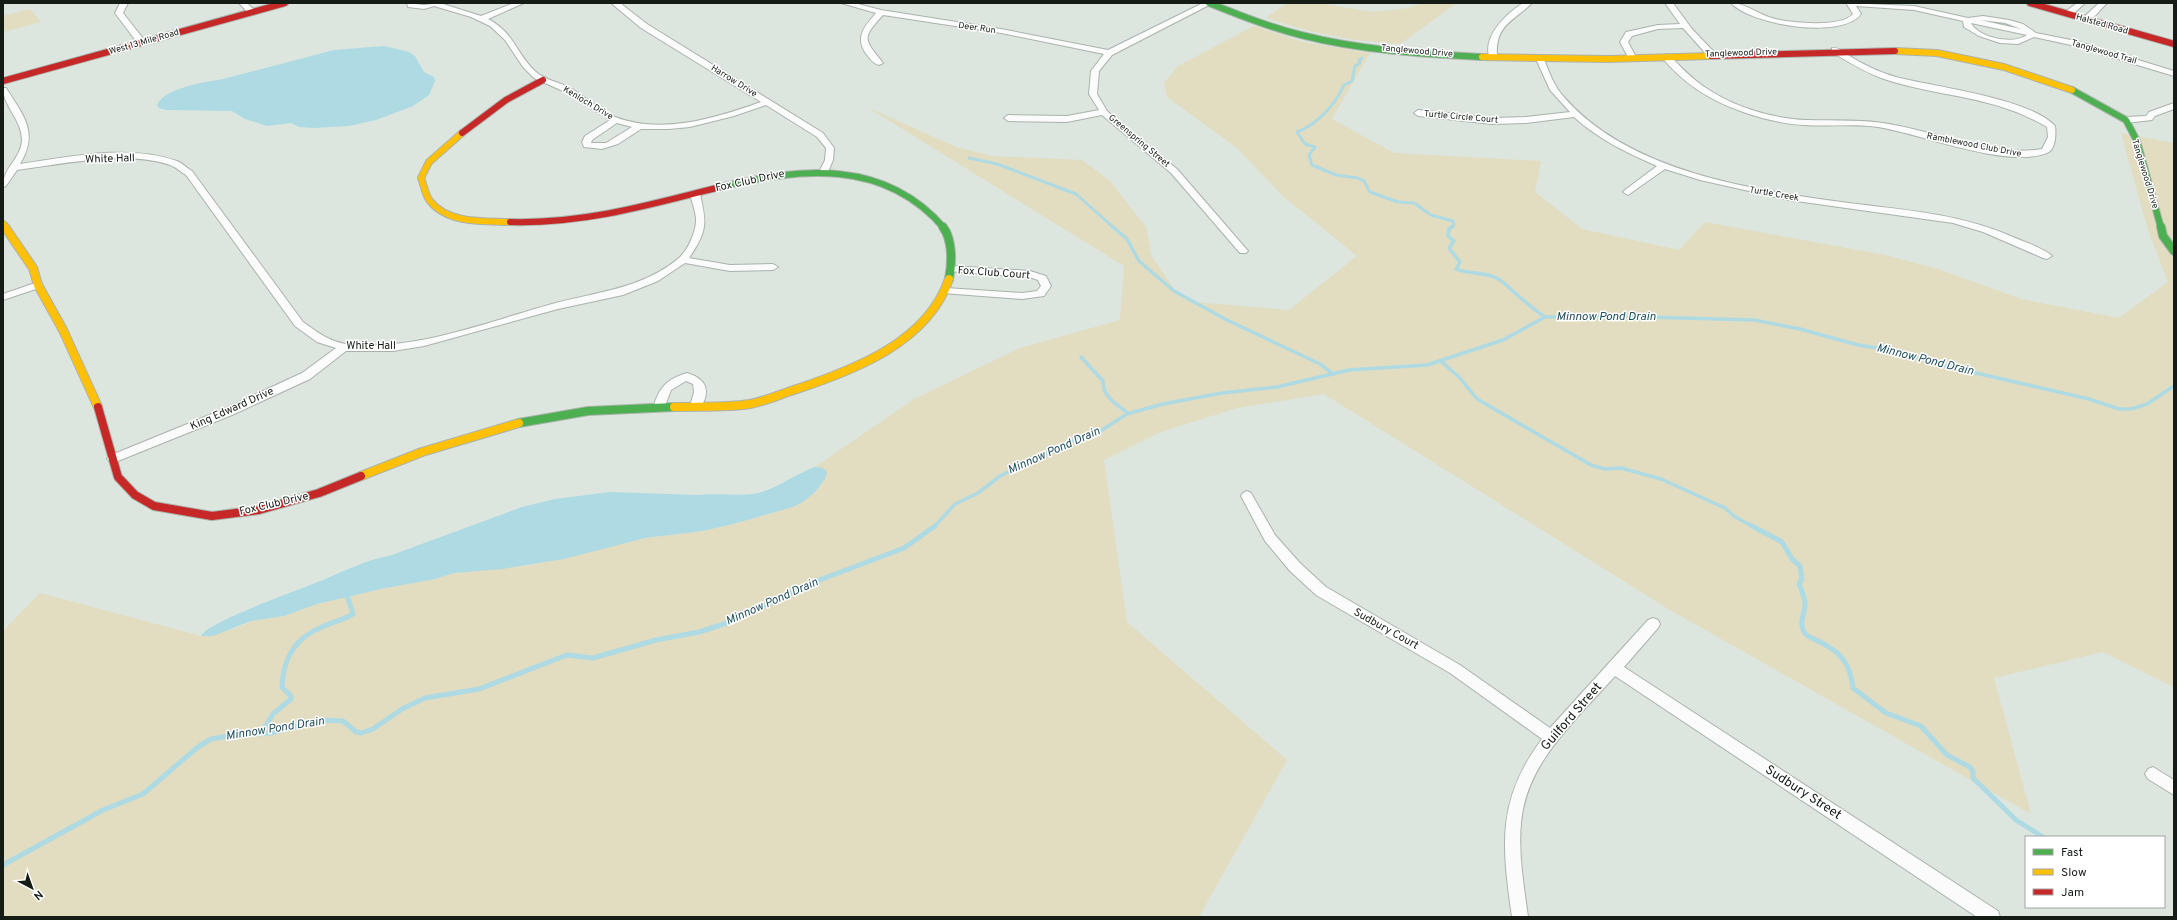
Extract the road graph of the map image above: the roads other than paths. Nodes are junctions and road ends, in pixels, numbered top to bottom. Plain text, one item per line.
1 (124, 3) edge
2 (243, 3) edge
3 (285, 3) edge
4 (411, 3) edge
5 (520, 3) edge
6 (615, 3) edge
7 (845, 3) edge
8 (1209, 3) edge
9 (1528, 3) edge
10 (1669, 3) edge
11 (1735, 3) edge
12 (1851, 3) edge
13 (2030, 3) edge
14 (2081, 3) edge
15 (2103, 3) edge
16 (435, 4) edge
17 (1913, 6) edge
18 (252, 12) junction
19 (881, 12) junction
20 (2068, 14) junction
21 (481, 18) junction
22 (2087, 19) junction
23 (1967, 20) junction
24 (1685, 26) junction
25 (2033, 34) junction
26 (142, 43) junction
27 (2174, 44) edge
28 (1835, 50) junction
29 (1109, 53) junction
30 (1711, 54) junction
31 (1493, 56) junction
32 (1666, 56) junction
33 (1632, 57) junction
34 (1540, 59) junction
35 (879, 62) dead end
36 (2174, 74) edge
37 (543, 80) junction
38 (3, 81) edge
39 (3, 90) edge
40 (768, 102) junction
41 (2174, 106) edge
42 (1104, 112) junction
43 (1418, 113) dead end
44 (1575, 114) junction
45 (2116, 114) junction
46 (2152, 114) junction
47 (1008, 118) dead end
48 (616, 120) junction
49 (2126, 120) junction
50 (639, 126) junction
51 (1664, 165) junction
52 (12, 168) junction
53 (824, 172) junction
54 (3, 184) edge
55 (1628, 192) dead end
56 (695, 194) junction
57 (3, 224) edge
58 (1243, 251) dead end
59 (2174, 251) edge
60 (2047, 256) dead end
61 (683, 260) junction
62 (774, 267) dead end
63 (952, 269) junction
64 (38, 285) junction
65 (946, 291) junction
66 (3, 297) edge
67 (344, 347) junction
68 (696, 406) junction
69 (659, 408) junction
70 (112, 459) junction
71 (1247, 496) dead end
72 (1653, 624) dead end
73 (1614, 668) junction
74 (1551, 737) junction
75 (2153, 774) dead end
76 (2174, 788) edge
77 (1520, 917) edge
78 (1992, 917) edge

1 - 26 street
2 - 18 street
3 - 18 street, West 13 Mile Road
4 - 16 street, Kenloch Drive
5 - 21 street
6 - 40 street, Harrow Drive
7 - 19 street, Deer Run
8 - 29 street, Greenspring Street
8 - 31 street, Tanglewood Drive
9 - 31 street
10 - 24 street
11 - 12 street
12 - 17 street, Tanglewood Trail
13 - 20 street, Halsted Road
14 - 20 street
15 - 22 street
16 - 21 street, Kenloch Drive
17 - 23 street, Tanglewood Trail
18 - 26 street, West 13 Mile Road
19 - 29 street, Deer Run
19 - 35 street
20 - 22 street, Halsted Road
21 - 37 street, Kenloch Drive
22 - 27 street, Halsted Road
23 - 25 street, Tanglewood Trail
23 - 25 street
24 - 30 street
24 - 33 street
25 - 36 street, Tanglewood Trail
26 - 38 street, West 13 Mile Road
28 - 30 street, Tanglewood Drive
28 - 32 street, Ramblewood Club Drive
28 - 45 street, Tanglewood Drive
29 - 42 street, Greenspring Street
30 - 32 street, Tanglewood Drive
31 - 34 street, Tanglewood Drive
32 - 33 street, Tanglewood Drive
33 - 34 street, Tanglewood Drive
34 - 44 street, Turtle Creek
37 - 48 street, Kenloch Drive
37 - 56 street, Fox Club Drive
39 - 52 street
40 - 50 street, Kenloch Drive
40 - 53 street, Harrow Drive
41 - 46 street
42 - 47 street
42 - 58 street, Greenspring Street
43 - 44 street, Turtle Circle Court
44 - 51 street, Turtle Creek
45 - 46 street
45 - 49 street, Tanglewood Drive
46 - 49 street
48 - 50 street, Kenloch Drive
48 - 50 street
49 - 59 street, Tanglewood Drive
51 - 55 street
51 - 60 street, Turtle Creek
52 - 54 street
52 - 67 street, White Hall
53 - 56 street, Fox Club Drive
53 - 63 street, Fox Club Drive
56 - 61 street, White Hall
57 - 64 street, Fox Club Drive
61 - 62 street
61 - 67 street, White Hall
63 - 65 street, Fox Club Drive
63 - 65 street, Fox Club Court
64 - 66 street
64 - 70 street, Fox Club Drive
65 - 68 street, Fox Club Drive
67 - 70 street, King Edward Drive
68 - 69 street, Fox Club Drive
68 - 69 street
69 - 70 street, Fox Club Drive
71 - 74 street, Sudbury Court
72 - 73 street, Guilford Street
73 - 74 street, Guilford Street
73 - 78 street, Sudbury Street
74 - 77 street, Guilford Street
75 - 76 street

